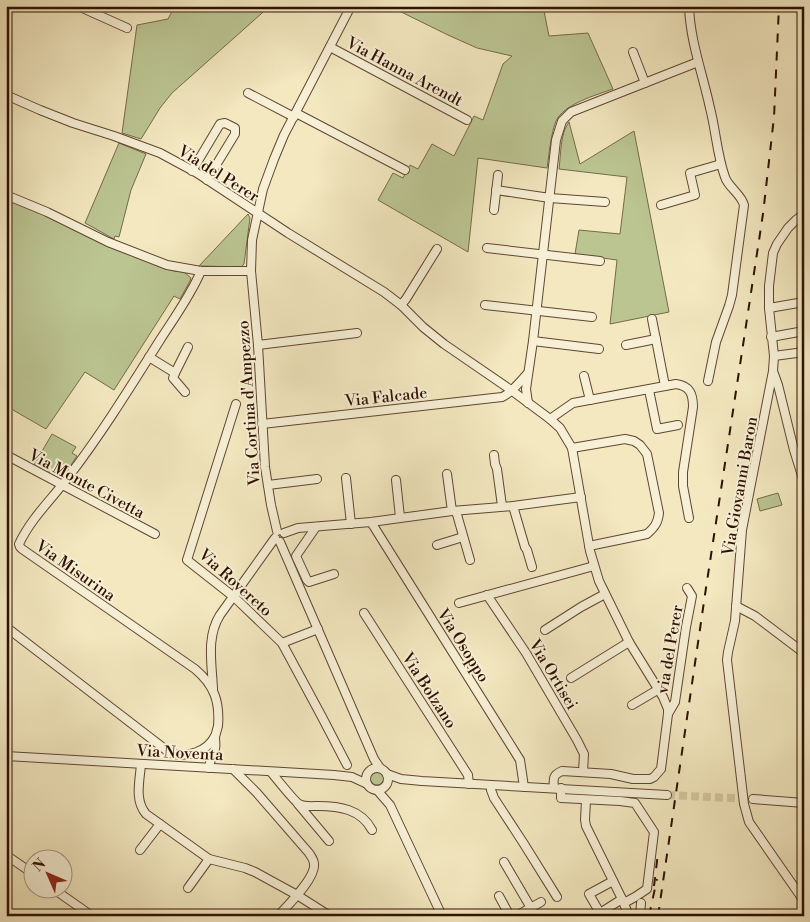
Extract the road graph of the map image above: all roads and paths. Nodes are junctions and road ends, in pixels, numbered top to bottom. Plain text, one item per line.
1 (78, 6) edge
2 (351, 6) edge
3 (689, 6) edge
4 (127, 28) dead end
5 (330, 47) junction
6 (633, 52) dead end
7 (698, 62) junction
8 (646, 83) junction
9 (248, 93) dead end
10 (6, 95) edge
11 (295, 115) junction
12 (467, 120) dead end
13 (721, 164) junction
14 (405, 170) dead end
15 (192, 171) junction
16 (498, 175) dead end
17 (207, 180) junction
18 (496, 190) junction
19 (6, 195) edge
20 (550, 198) junction
21 (605, 202) dead end
22 (662, 205) dead end
23 (494, 210) dead end
24 (257, 213) junction
25 (804, 214) edge
26 (487, 248) dead end
27 (437, 249) dead end
28 (543, 255) junction
29 (600, 261) dead end
30 (201, 271) junction
31 (251, 271) junction
32 (804, 302) edge
33 (401, 305) junction
34 (485, 305) dead end
35 (769, 308) junction
36 (536, 311) junction
37 (592, 317) dead end
38 (652, 319) dead end
39 (804, 331) edge
40 (357, 333) dead end
41 (771, 337) junction
42 (656, 339) junction
43 (533, 341) junction
44 (258, 345) junction
45 (626, 345) dead end
46 (188, 347) dead end
47 (599, 349) dead end
48 (804, 352) edge
49 (774, 356) junction
50 (149, 357) junction
51 (773, 371) junction
52 (175, 373) junction
53 (528, 373) junction
54 (584, 376) dead end
55 (708, 381) dead end
56 (665, 386) junction
57 (511, 390) junction
58 (649, 390) junction
59 (185, 392) dead end
60 (590, 400) junction
61 (528, 403) junction
62 (236, 404) dead end
63 (550, 419) junction
64 (262, 424) junction
65 (678, 425) dead end
66 (572, 448) junction
67 (6, 455) edge
68 (494, 455) dead end
69 (802, 469) edge
70 (447, 474) dead end
71 (346, 478) dead end
72 (317, 479) dead end
73 (396, 480) dead end
74 (803, 480) edge
75 (63, 484) junction
76 (268, 485) junction
77 (580, 498) junction
78 (502, 506) junction
79 (513, 506) junction
80 (454, 511) junction
81 (400, 518) junction
82 (689, 518) dead end
83 (371, 522) junction
84 (351, 524) junction
85 (316, 527) junction
86 (155, 534) dead end
87 (279, 536) junction
88 (463, 537) junction
89 (437, 545) dead end
90 (589, 546) junction
91 (470, 560) dead end
92 (594, 566) junction
93 (532, 567) dead end
94 (334, 574) dead end
95 (687, 588) dead end
96 (605, 594) junction
97 (487, 595) junction
98 (234, 597) junction
99 (459, 603) dead end
100 (736, 606) junction
101 (364, 613) dead end
102 (6, 627) edge
103 (318, 629) junction
104 (545, 630) dead end
105 (629, 642) junction
106 (282, 644) junction
107 (211, 647) junction
108 (804, 653) edge
109 (195, 669) junction
110 (571, 678) dead end
111 (659, 690) junction
112 (214, 691) junction
113 (632, 705) dead end
114 (668, 714) junction
115 (215, 736) junction
116 (198, 752) junction
117 (181, 755) junction
118 (6, 756) edge
119 (141, 764) junction
120 (209, 765) junction
121 (348, 765) dead end
122 (180, 766) junction
123 (233, 769) junction
124 (248, 770) junction
125 (373, 770) junction
126 (271, 772) junction
127 (583, 772) junction
128 (289, 773) junction
129 (352, 777) junction
130 (387, 780) junction
131 (248, 784) junction
132 (367, 784) junction
133 (470, 784) junction
134 (490, 785) junction
135 (284, 787) junction
136 (524, 787) junction
137 (558, 788) junction
138 (376, 790) junction
139 (667, 795) tunnel mouth
140 (753, 799) tunnel mouth
141 (586, 800) junction
142 (804, 802) edge
143 (298, 804) junction
144 (390, 806) junction
145 (160, 824) junction
146 (372, 830) dead end
147 (329, 840) dead end
148 (140, 850) dead end
149 (6, 855) edge
150 (209, 859) junction
151 (504, 862) dead end
152 (22, 867) edge
153 (613, 881) junction
154 (188, 888) dead end
155 (297, 895) junction
156 (499, 896) dead end
157 (557, 897) dead end
158 (69, 900) edge
159 (623, 901) junction
160 (804, 901) edge
161 (541, 902) dead end
162 (641, 903) dead end
163 (531, 908) junction
164 (92, 916) edge
165 (278, 916) edge
166 (330, 916) edge
167 (442, 916) edge
168 (510, 916) edge
169 (516, 916) edge
170 (629, 916) edge
171 (640, 916) edge

1 - 4 street
2 - 5 street, Via Cortina d'Ampezzo
3 - 7 street
5 - 11 street, Via Cortina d'Ampezzo
5 - 12 street, Via Hanna Arendt
6 - 8 street
7 - 8 street
7 - 13 street
8 - 20 street
9 - 11 street
10 - 15 street, Via del Perer
11 - 14 street
11 - 24 street, Via Cortina d'Ampezzo
13 - 22 street
13 - 55 street
15 - 17 street, Via del Perer
15 - 17 street
16 - 18 street
17 - 24 street, Via del Perer
18 - 20 street
18 - 23 street
19 - 30 street
20 - 21 street
20 - 28 street
24 - 31 street, Via Cortina d'Ampezzo
24 - 33 street, Via del Perer
25 - 35 street, Via Giovanni Baron
26 - 28 street
27 - 33 street
28 - 29 street
28 - 36 street
30 - 31 street
30 - 50 street, Via Misurina
31 - 44 street, Via Cortina d'Ampezzo
32 - 35 street
33 - 57 street, Via del Perer
34 - 36 street
35 - 41 street, Via Giovanni Baron
36 - 37 street
36 - 43 street
38 - 42 street
39 - 41 street
40 - 44 street, Via Cortina d'Ampezzo
41 - 49 street, Via Giovanni Baron
42 - 45 street
42 - 56 street
43 - 47 street
43 - 53 street
44 - 64 street, Via Cortina d'Ampezzo
46 - 52 street
48 - 49 street
49 - 51 street, Via Giovanni Baron
50 - 52 street
50 - 75 street, Via Misurina
51 - 69 street
51 - 100 street, Via Giovanni Baron
52 - 59 street
53 - 57 street
53 - 61 street
54 - 60 street
56 - 58 street
56 - 82 street
57 - 61 street, Via del Perer
57 - 64 street, Via Falcade
58 - 60 street
58 - 65 street
60 - 63 street
61 - 63 street, Via del Perer
62 - 98 street, Via Rovereto
63 - 66 street, Via del Perer
64 - 76 street, Via Cortina d'Ampezzo
66 - 77 street, Via del Perer
66 - 90 street
67 - 75 street, Via Monte Civetta
68 - 78 street
69 - 74 street
70 - 80 street
71 - 84 street
72 - 76 street, Via Cortina d'Ampezzo
73 - 81 street
75 - 86 street, Via Monte Civetta
75 - 109 street, Via Misurina
76 - 87 street, Via Cortina d'Ampezzo
77 - 79 street
77 - 90 street, Via del Perer
78 - 79 street
78 - 80 street
79 - 93 street
80 - 81 street
80 - 88 street
81 - 83 street
83 - 84 street
83 - 136 street, Via Osoppo
84 - 85 street
85 - 87 street
85 - 94 street
87 - 98 street
87 - 103 street, Via Cortina d'Ampezzo
88 - 89 street
88 - 91 street
90 - 92 street, Via del Perer
92 - 96 street, Via del Perer
92 - 97 street
95 - 114 street, via del Perer
96 - 104 street
96 - 105 street, Via del Perer
97 - 99 street
97 - 127 street, Via Ortisei
98 - 106 street, Via Rovereto
98 - 107 street
100 - 108 street
100 - 160 street, Via Giovanni Baron
101 - 133 street, Via Bolzano
102 - 117 street
103 - 106 street
103 - 125 street, Via Cortina d'Ampezzo
105 - 110 street
105 - 111 street, Via del Perer
106 - 121 street, Via Rovereto
107 - 109 street
107 - 112 street
109 - 112 street, Via Misurina
111 - 113 street
111 - 114 street, Via del Perer
112 - 115 street
114 - 127 street, Via del Perer
115 - 116 street
115 - 120 street
116 - 117 street
116 - 120 street
117 - 122 street
118 - 119 street, Via Noventa
119 - 122 street, Via Noventa
119 - 145 street
120 - 122 street, Via Noventa
120 - 123 street, Via Noventa
123 - 124 street, Via Noventa
123 - 131 street
124 - 126 street, Via Noventa
124 - 131 street
125 - 129 street, Via Noventa
125 - 130 street
125 - 132 street
126 - 128 street, Via Noventa
126 - 135 street
127 - 137 street, Via del Perer
128 - 129 street, Via Noventa
128 - 135 street
129 - 132 street, Via Noventa
130 - 133 street
130 - 138 street
130 - 144 street
131 - 155 street
132 - 138 street
133 - 134 street
134 - 136 street
134 - 157 street
135 - 143 street
136 - 137 street
137 - 139 street
137 - 141 street
138 - 144 street
140 - 142 street
141 - 153 street
141 - 159 street
143 - 146 street
143 - 147 street
144 - 167 street
145 - 148 street
145 - 150 street
149 - 152 street
150 - 154 street
150 - 155 street
151 - 163 street
153 - 159 street
153 - 159 street
155 - 165 street
155 - 166 street
156 - 168 street
158 - 164 street
159 - 170 street
161 - 163 street
162 - 171 street
163 - 169 street

